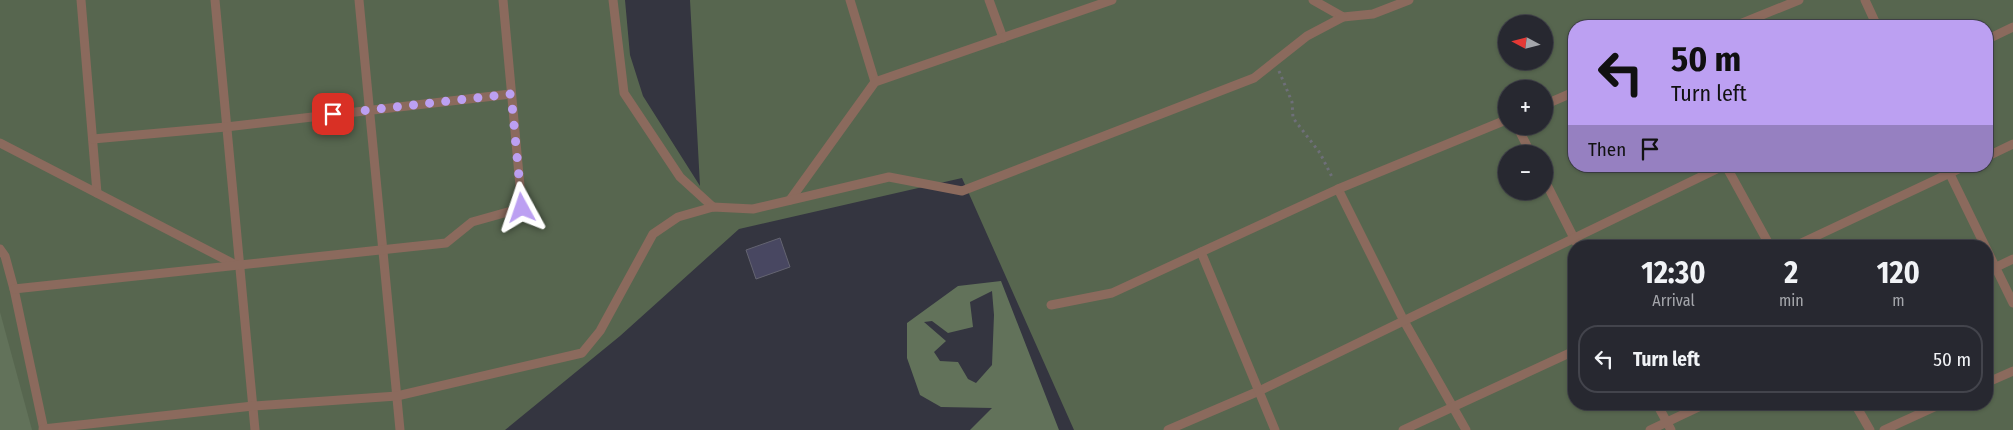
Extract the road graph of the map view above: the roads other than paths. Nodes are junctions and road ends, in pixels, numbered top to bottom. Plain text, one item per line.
1 (81, 0) edge
2 (215, 0) edge
3 (359, 0) edge
4 (503, 0) edge
5 (613, 0) edge
6 (850, 0) edge
7 (989, 0) edge
8 (1112, 0) edge
9 (1314, 0) edge
10 (1409, 0) edge
11 (1799, 0) edge
12 (1865, 0) edge
13 (1343, 17) junction
14 (1750, 20) edge
15 (1875, 20) edge
16 (2013, 27) edge
17 (1993, 37) edge
18 (1003, 38) junction
19 (875, 82) junction
20 (511, 94) junction
21 (1568, 95) edge
22 (1553, 101) edge
23 (369, 110) junction
24 (1498, 123) edge
25 (226, 126) junction
26 (93, 139) junction
27 (0, 143) edge
28 (2013, 144) edge
29 (1993, 154) edge
30 (1713, 172) edge
31 (1728, 172) edge
32 (1944, 172) edge
33 (1949, 172) edge
34 (1338, 189) junction
35 (97, 193) junction
36 (1553, 197) edge
37 (790, 200) junction
38 (713, 207) junction
39 (1575, 240) edge
40 (1580, 240) edge
41 (1767, 240) edge
42 (1807, 240) edge
43 (1983, 240) edge
44 (1568, 246) edge
45 (0, 249) edge
46 (383, 249) junction
47 (1201, 252) junction
48 (2013, 259) edge
49 (1993, 262) edge
50 (237, 264) junction
51 (1996, 268) junction
52 (1993, 269) edge
53 (14, 289) junction
54 (2013, 303) edge
55 (1051, 305) dead end
56 (1404, 321) junction
57 (1568, 353) edge
58 (2013, 370) edge
59 (1993, 380) edge
60 (1258, 391) junction
61 (397, 396) junction
62 (253, 406) junction
63 (1454, 407) junction
64 (1661, 410) edge
65 (1696, 410) edge
66 (1859, 410) edge
67 (1928, 410) edge
68 (1669, 426) edge
69 (44, 429) edge
70 (254, 430) edge
71 (400, 430) edge
72 (1168, 430) edge
73 (1275, 430) edge
74 (1404, 430) edge
75 (1466, 430) edge
76 (1650, 430) edge
77 (1870, 430) edge
78 (1884, 430) edge

1 - 26 lane
2 - 25 lane
3 - 23 lane
4 - 20 lane
5 - 38 lane
6 - 19 lane
7 - 18 lane
8 - 18 lane
9 - 13 lane
10 - 13 lane
11 - 14 lane
12 - 15 lane
13 - 37 lane
16 - 17 lane
18 - 19 lane
19 - 37 lane
20 - 23 lane
20 - 46 lane
21 - 22 lane
23 - 25 lane
23 - 46 lane
24 - 34 lane
25 - 26 lane
25 - 50 lane
26 - 35 lane
27 - 35 lane
28 - 29 lane
30 - 40 lane
31 - 41 lane
32 - 42 lane
33 - 43 lane
34 - 47 lane
34 - 56 lane
35 - 50 lane
36 - 39 lane
37 - 38 lane
38 - 61 lane
44 - 56 lane
45 - 53 lane
46 - 50 lane
46 - 61 lane
47 - 55 lane
47 - 60 lane
48 - 51 lane
49 - 51 lane
50 - 53 lane
50 - 62 lane
51 - 52 lane
51 - 54 lane
53 - 69 lane
56 - 60 lane
56 - 63 lane
57 - 63 lane
58 - 59 lane
60 - 72 lane
60 - 73 lane
61 - 62 lane
61 - 71 lane
62 - 69 lane
62 - 70 lane
63 - 74 lane
63 - 75 lane
64 - 68 lane
65 - 68 lane
66 - 77 lane
67 - 78 lane
68 - 76 lane

